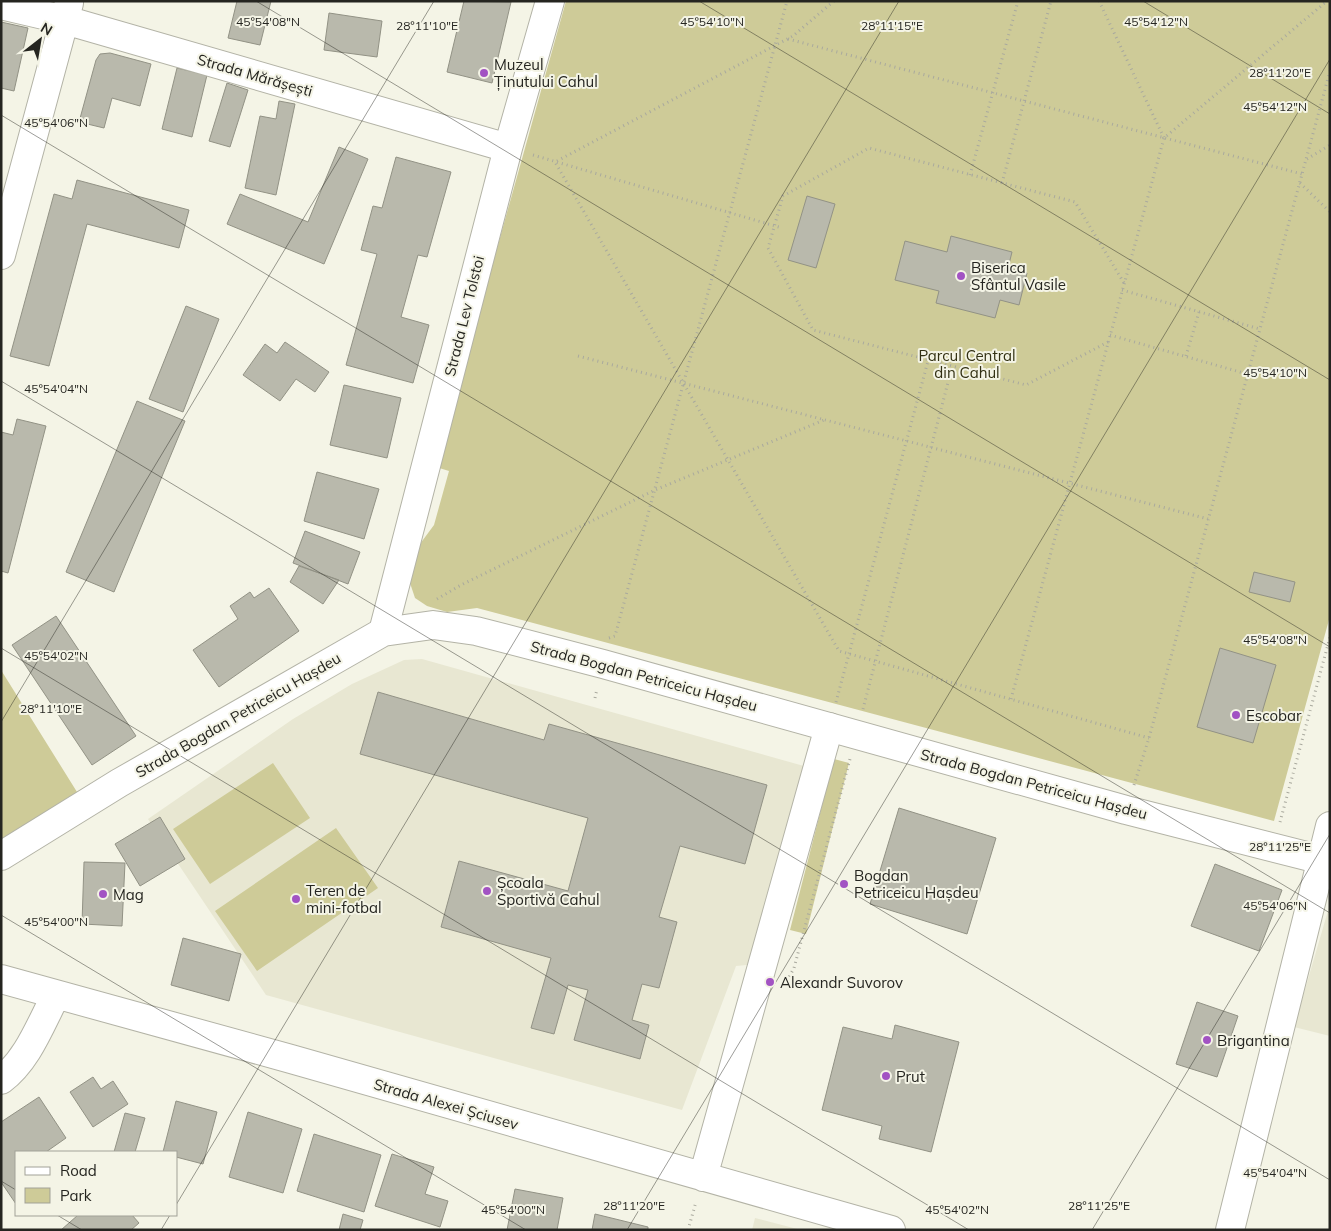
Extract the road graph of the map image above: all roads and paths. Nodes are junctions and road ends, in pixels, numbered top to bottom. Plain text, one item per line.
1 (550, 1) edge
2 (787, 1) edge
3 (834, 1) edge
4 (1018, 1) edge
5 (1051, 1) edge
6 (1100, 1) edge
7 (1327, 1) edge
8 (1, 5) edge
9 (67, 10) edge
10 (786, 39) junction
11 (775, 45) junction
12 (1330, 72) edge
13 (992, 93) junction
14 (1023, 101) junction
15 (1164, 138) junction
16 (1330, 145) edge
17 (508, 148) junction
18 (1306, 159) junction
19 (555, 162) junction
20 (1302, 174) junction
21 (970, 175) junction
22 (1002, 183) junction
23 (1300, 183) junction
24 (1330, 212) edge
25 (730, 214) junction
26 (774, 226) junction
27 (782, 228) dead end
28 (1, 255) edge
29 (1124, 283) junction
30 (1122, 290) junction
31 (1199, 312) junction
32 (1260, 329) junction
33 (1110, 335) junction
34 (1108, 342) junction
35 (578, 356) dead end
36 (1186, 356) junction
37 (928, 361) junction
38 (952, 366) junction
39 (1248, 374) junction
40 (684, 384) junction
41 (824, 420) junction
42 (907, 441) junction
43 (931, 447) junction
44 (728, 459) junction
45 (1070, 483) junction
46 (655, 490) junction
47 (1208, 519) junction
48 (430, 604) dead end
49 (383, 632) junction
50 (1330, 637) edge
51 (849, 653) junction
52 (875, 660) junction
53 (603, 664) junction
54 (595, 698) dead end
55 (1011, 699) junction
56 (829, 727) junction
57 (856, 735) junction
58 (1149, 738) junction
59 (1126, 810) junction
60 (1330, 826) edge
61 (1278, 829) dead end
62 (1, 856) edge
63 (1325, 860) edge
64 (1, 979) edge
65 (56, 995) junction
66 (1, 1080) edge
67 (703, 1177) junction
68 (891, 1230) edge
69 (1230, 1230) edge

1 - 17 street, Strada Lev Tolstoi
2 - 11 path
3 - 10 path
4 - 13 path
5 - 14 path
6 - 15 path
7 - 15 path
8 - 9 street, Strada Mărășești
9 - 17 street, Strada Mărășești
9 - 28 street
10 - 11 path
10 - 13 path
11 - 19 path
11 - 25 path
12 - 18 path
13 - 14 path
13 - 21 path
14 - 15 path
14 - 22 path
15 - 20 path
15 - 29 path
16 - 18 path
17 - 19 path
17 - 49 street, Strada Lev Tolstoi
18 - 20 path
19 - 25 path
19 - 40 path
20 - 23 path
21 - 22 path
21 - 26 path
22 - 29 path
23 - 24 path
23 - 32 path
25 - 26 path
25 - 40 path
26 - 27 path
26 - 37 path
29 - 30 path
30 - 31 path
30 - 33 path
31 - 32 path
31 - 36 path
32 - 39 path
33 - 34 path
33 - 36 path
34 - 38 path
34 - 45 path
35 - 40 path
36 - 39 path
37 - 38 path
37 - 42 path
38 - 43 path
39 - 47 path
40 - 41 path
40 - 44 path
40 - 46 path
41 - 42 path
41 - 44 path
42 - 43 path
42 - 51 path
43 - 45 path
43 - 52 path
44 - 46 path
44 - 51 path
45 - 47 path
45 - 55 path
46 - 48 path
46 - 53 path
47 - 58 path
49 - 53 street, Strada Bogdan Petriceicu Hașdeu
49 - 62 street, Strada Bogdan Petriceicu Hașdeu
50 - 61 path
51 - 52 path
51 - 56 path
52 - 55 path
52 - 57 path
53 - 54 path
53 - 56 street, Strada Bogdan Petriceicu Hașdeu
55 - 58 path
56 - 57 street, Strada Bogdan Petriceicu Hașdeu
56 - 67 street
57 - 59 street, Strada Bogdan Petriceicu Hașdeu
58 - 59 path
59 - 63 street, Strada Bogdan Petriceicu Hașdeu
60 - 63 street
63 - 69 street
64 - 65 street, Strada Alexei Șciusev
65 - 66 street
65 - 67 street, Strada Alexei Șciusev
67 - 68 street, Strada Alexei Șciusev

